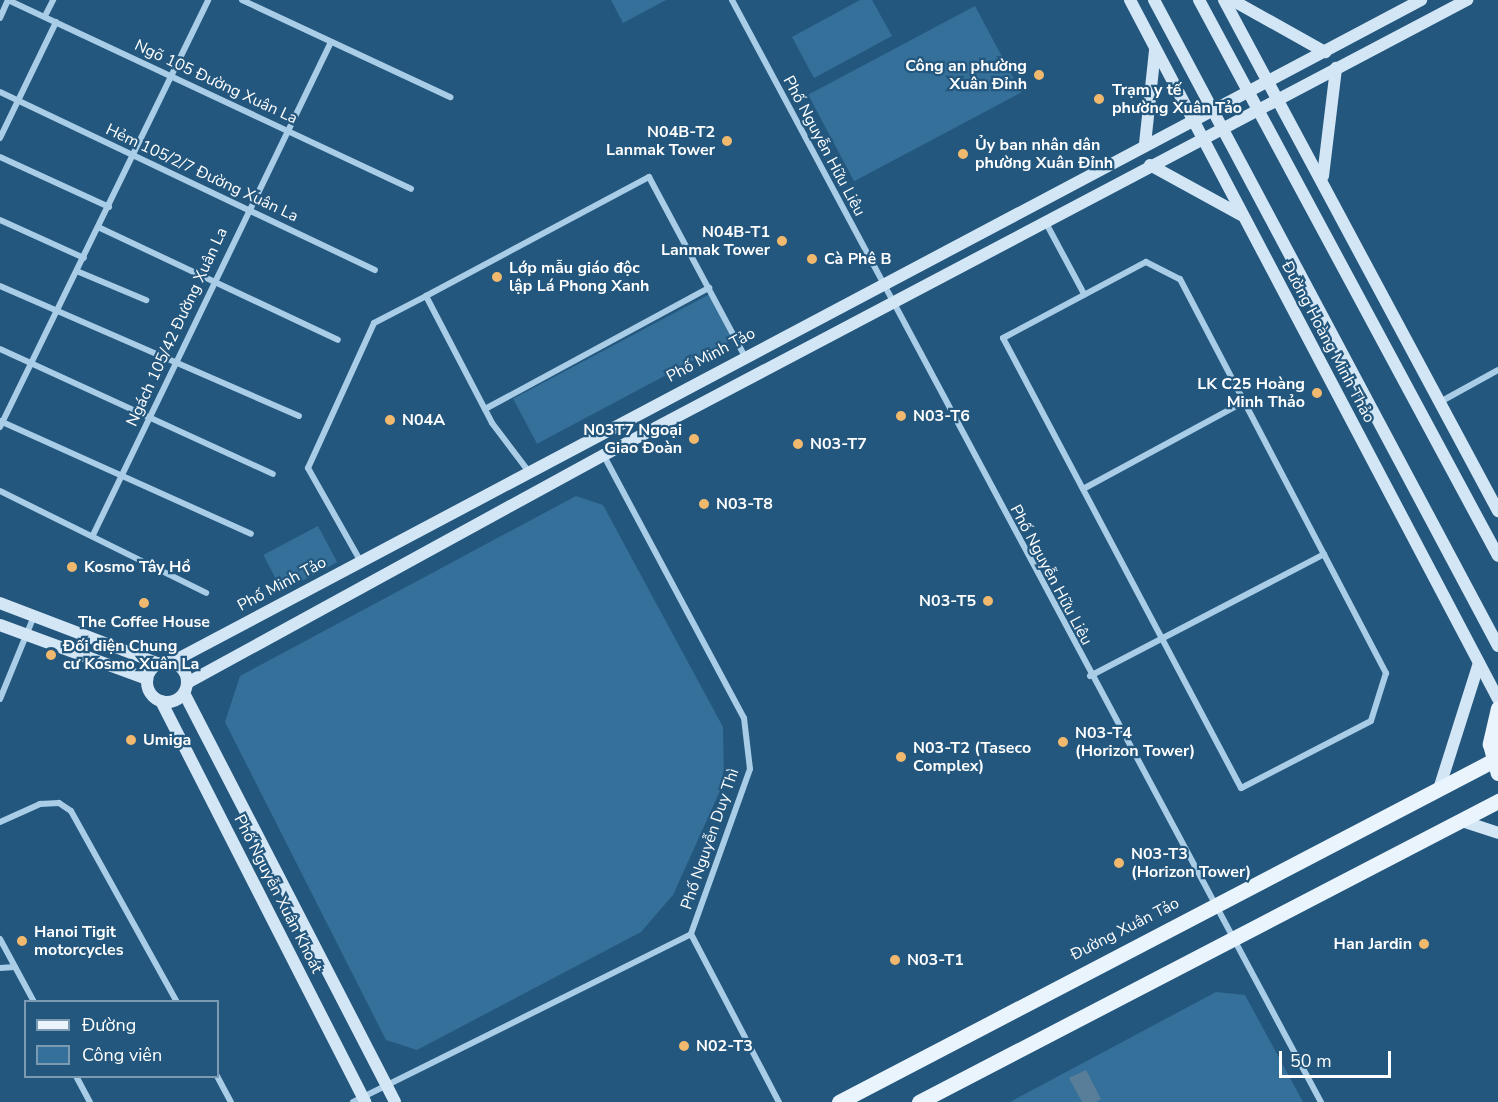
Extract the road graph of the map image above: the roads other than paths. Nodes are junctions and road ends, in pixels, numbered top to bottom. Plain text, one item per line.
1 (8, 0) edge
2 (53, 0) edge
3 (208, 0) edge
4 (242, 0) edge
5 (732, 0) edge
6 (1130, 0) edge
7 (1155, 0) edge
8 (1224, 0) edge
9 (1232, 0) edge
10 (1421, 0) edge
11 (1467, 0) edge
12 (1203, 1) edge
13 (45, 16) junction
14 (0, 18) edge
15 (56, 22) junction
16 (331, 42) junction
17 (1155, 48) junction
18 (1330, 49) junction
19 (1336, 68) junction
20 (170, 75) junction
21 (1269, 80) junction
22 (0, 92) edge
23 (450, 97) dead end
24 (1279, 98) junction
25 (18, 100) junction
26 (1257, 110) junction
27 (1222, 128) junction
28 (285, 130) junction
29 (0, 138) edge
30 (1202, 138) junction
31 (1145, 144) junction
32 (132, 156) junction
33 (0, 158) edge
34 (1150, 165) junction
35 (1323, 176) junction
36 (411, 189) dead end
37 (1262, 204) junction
38 (109, 207) junction
39 (247, 209) junction
40 (1242, 215) junction
41 (0, 220) edge
42 (1046, 223) junction
43 (98, 227) junction
44 (84, 258) junction
45 (375, 270) dead end
46 (79, 272) junction
47 (212, 284) junction
48 (881, 285) junction
49 (0, 286) edge
50 (709, 288) junction
51 (1084, 294) junction
52 (426, 296) junction
53 (1385, 299) junction
54 (146, 300) dead end
55 (892, 305) junction
56 (1367, 309) junction
57 (58, 313) junction
58 (338, 340) dead end
59 (0, 349) edge
60 (744, 355) junction
61 (176, 361) junction
62 (32, 364) junction
63 (1498, 370) edge
64 (1244, 402) junction
65 (1440, 402) junction
66 (485, 409) junction
67 (149, 416) junction
68 (299, 416) dead end
69 (1, 423) edge
70 (603, 455) junction
71 (529, 472) junction
72 (273, 474) dead end
73 (123, 475) junction
74 (1083, 489) junction
75 (0, 491) edge
76 (1498, 511) edge
77 (251, 534) dead end
78 (93, 535) junction
79 (1324, 554) junction
80 (1498, 556) edge
81 (361, 562) junction
82 (206, 593) dead end
83 (0, 603) edge
84 (35, 615) junction
85 (0, 625) edge
86 (28, 634) junction
87 (1162, 639) junction
88 (1498, 646) edge
89 (165, 663) junction
90 (1479, 663) junction
91 (1090, 676) junction
92 (147, 679) junction
93 (185, 688) junction
94 (0, 699) edge
95 (1498, 699) edge
96 (161, 701) junction
97 (1498, 708) edge
98 (1496, 766) edge
99 (1439, 789) junction
100 (1498, 801) edge
101 (1462, 821) junction
102 (0, 822) edge
103 (1498, 833) edge
104 (1213, 905) junction
105 (691, 934) junction
106 (1230, 937) junction
107 (0, 939) edge
108 (15, 967) junction
109 (0, 968) edge
110 (33, 1000) edge
111 (176, 1000) edge
112 (77, 1078) edge
113 (218, 1078) edge
114 (386, 1086) junction
115 (360, 1100) edge
116 (90, 1102) edge
117 (231, 1102) edge
118 (395, 1102) edge
119 (779, 1102) edge
120 (839, 1102) edge
121 (919, 1102) edge
122 (1321, 1102) edge

1 - 13 street, Ngõ 105 Đường Xuân La
1 - 14 street
2 - 13 street
3 - 20 street
4 - 16 street
5 - 48 street, Phố Nguyễn Hữu Liêu
6 - 17 street, Đường Hoàng Minh Thảo
7 - 27 street, Đường Hoàng Minh Thảo
8 - 21 street
9 - 18 street
10 - 18 street, Phố Minh Tảo
11 - 19 street
12 - 26 street
13 - 15 street, Ngõ 105 Đường Xuân La
15 - 20 street, Ngõ 105 Đường Xuân La
15 - 25 street
16 - 23 street
16 - 28 street, Ngách 105/42 Đường Xuân La
17 - 30 street, Đường Hoàng Minh Thảo
17 - 31 street
18 - 21 street, Phố Minh Tảo
19 - 24 street
19 - 35 street
20 - 28 street, Ngõ 105 Đường Xuân La
20 - 32 street
21 - 24 street
21 - 31 street, Phố Minh Tảo
22 - 25 street, Hẻm 105/2/7 Đường Xuân La
24 - 26 street
24 - 35 street
25 - 29 street
25 - 32 street, Hẻm 105/2/7 Đường Xuân La
26 - 27 street
26 - 56 street
27 - 30 street
27 - 37 street, Đường Hoàng Minh Thảo
28 - 36 street, Ngõ 105 Đường Xuân La
28 - 39 street, Ngách 105/42 Đường Xuân La
30 - 34 street
30 - 40 street, Đường Hoàng Minh Thảo
31 - 48 street, Phố Minh Tảo
32 - 38 street
32 - 39 street, Hẻm 105/2/7 Đường Xuân La
33 - 38 street
34 - 40 street
34 - 42 street
35 - 53 street
37 - 40 street
37 - 88 street, Đường Hoàng Minh Thảo
38 - 43 street
39 - 45 street, Hẻm 105/2/7 Đường Xuân La
39 - 47 street, Ngách 105/42 Đường Xuân La
40 - 90 street, Đường Hoàng Minh Thảo
41 - 44 street
42 - 51 street
42 - 55 street
43 - 44 street
43 - 47 street
44 - 46 street
46 - 54 street
46 - 57 street
47 - 58 street
47 - 61 street, Ngách 105/42 Đường Xuân La
48 - 55 street, Phố Nguyễn Hữu Liêu
48 - 60 street, Phố Minh Tảo
49 - 57 street
50 - 52 street
50 - 60 street
50 - 66 street
51 - 64 street
51 - 74 street
52 - 66 street
52 - 81 street
53 - 56 street
53 - 65 street
55 - 70 street
55 - 91 street, Phố Nguyễn Hữu Liêu
56 - 80 street
57 - 61 street
57 - 62 street
59 - 62 street
60 - 71 street, Phố Minh Tảo
61 - 67 street, Ngách 105/42 Đường Xuân La
61 - 68 street
62 - 67 street
62 - 69 street
63 - 65 street
64 - 74 street
64 - 79 street
65 - 76 street
66 - 71 street
67 - 72 street
67 - 73 street, Ngách 105/42 Đường Xuân La
69 - 73 street
70 - 93 street
70 - 105 street, Phố Nguyễn Duy Thì
71 - 81 street, Phố Minh Tảo
73 - 77 street
73 - 78 street, Ngách 105/42 Đường Xuân La
74 - 87 street
75 - 78 street
78 - 82 street
79 - 87 street
79 - 87 street
81 - 89 street, Phố Minh Tảo
83 - 84 street
84 - 86 street
84 - 89 street
85 - 86 street
86 - 92 street
86 - 94 street
87 - 91 street
89 - 92 street
89 - 93 street
90 - 95 street, Đường Hoàng Minh Thảo
90 - 99 street
91 - 104 street, Phố Nguyễn Hữu Liêu
92 - 96 street
93 - 96 street
93 - 114 street
96 - 115 street, Phố Nguyễn Xuân Khoát
97 - 98 main road
98 - 99 main road, Đường Xuân Tảo
99 - 104 main road, Đường Xuân Tảo
100 - 101 main road
101 - 103 street
101 - 106 main road
102 - 111 street
104 - 106 street, Phố Nguyễn Hữu Liêu
104 - 120 main road, Đường Xuân Tảo
105 - 114 street
105 - 119 street, Phố Nguyễn Duy Thì
106 - 121 main road
106 - 122 street, Phố Nguyễn Hữu Liêu
107 - 108 street
108 - 109 street
108 - 110 street
112 - 116 street
113 - 117 street
114 - 115 street
114 - 118 street

